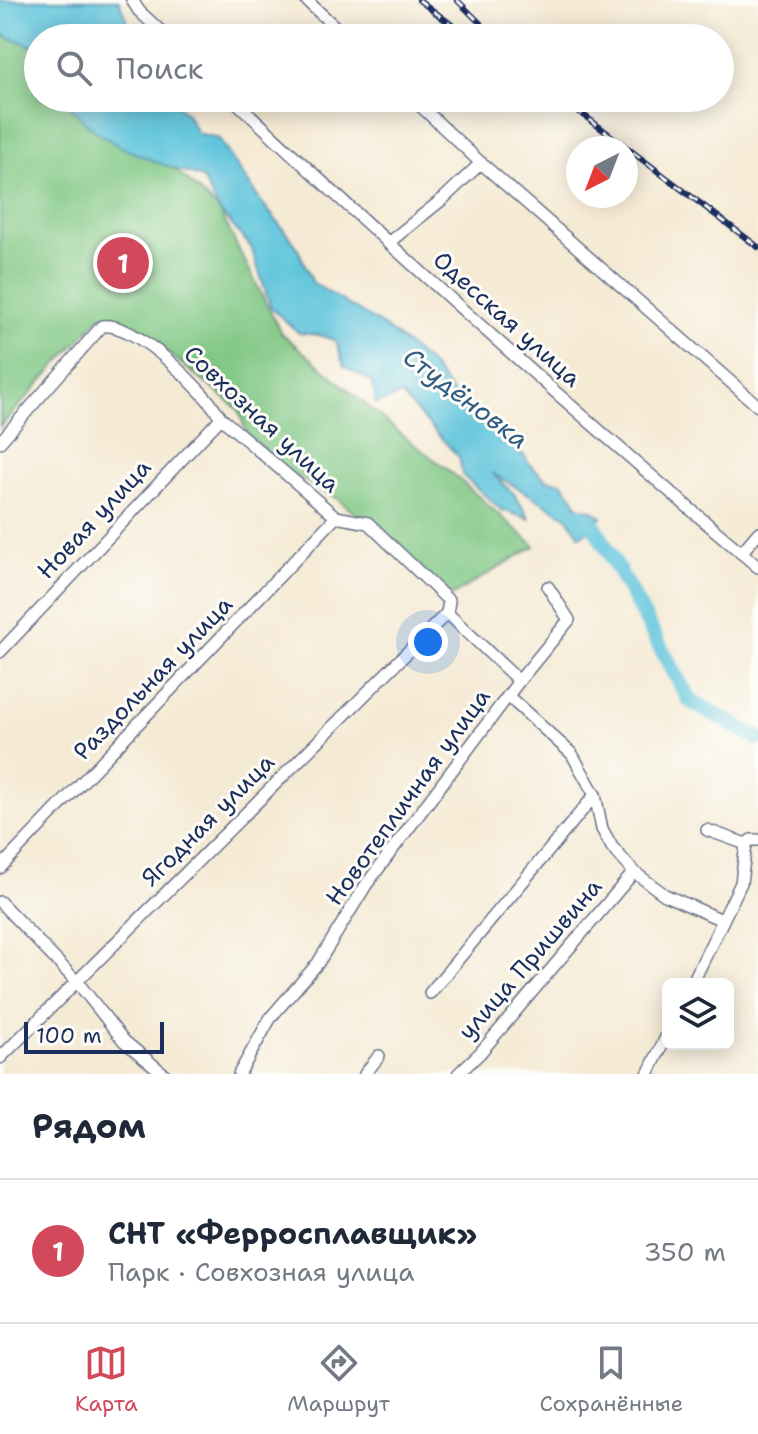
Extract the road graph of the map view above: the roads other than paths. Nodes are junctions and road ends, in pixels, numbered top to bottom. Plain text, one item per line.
1 (132, 0) edge
2 (306, 0) edge
3 (153, 24) edge
4 (332, 24) edge
5 (247, 112) edge
6 (427, 112) edge
7 (481, 163) junction
8 (388, 243) junction
9 (758, 406) edge
10 (221, 418) junction
11 (0, 442) edge
12 (336, 517) junction
13 (758, 533) edge
14 (741, 553) junction
15 (758, 567) edge
16 (548, 587) dead end
17 (447, 613) junction
18 (0, 652) edge
19 (519, 681) junction
20 (509, 697) junction
21 (595, 795) junction
22 (707, 830) dead end
23 (752, 842) edge
24 (0, 868) edge
25 (634, 872) junction
26 (0, 902) edge
27 (722, 920) junction
28 (695, 978) edge
29 (78, 983) junction
30 (430, 993) dead end
31 (662, 1045) edge
32 (379, 1056) dead end
33 (0, 1058) edge
34 (164, 1074) edge
35 (239, 1074) edge
36 (365, 1074) edge
37 (458, 1074) edge
38 (648, 1074) edge

1 - 3 street
2 - 4 street
5 - 8 street, Одесская улица
6 - 7 street
7 - 8 street
7 - 9 street
8 - 14 street, Одесская улица
10 - 11 street, Совхозная улица
10 - 12 street, Совхозная улица
10 - 18 street, Новая улица
12 - 17 street, Совхозная улица
12 - 24 street, Раздольная улица
13 - 14 street
14 - 15 street, Одесская улица
16 - 19 street, Новотепличная улица
17 - 19 street, Совхозная улица
17 - 29 street, Ягодная улица
19 - 20 street, Новотепличная улица
20 - 21 street
20 - 35 street, Новотепличная улица
21 - 25 street
21 - 30 street
22 - 23 street
23 - 27 street
25 - 27 street
25 - 37 street, улица Пришвина
26 - 29 street
27 - 28 street
29 - 33 street, Ягодная улица
29 - 34 street
31 - 38 street
32 - 36 street

